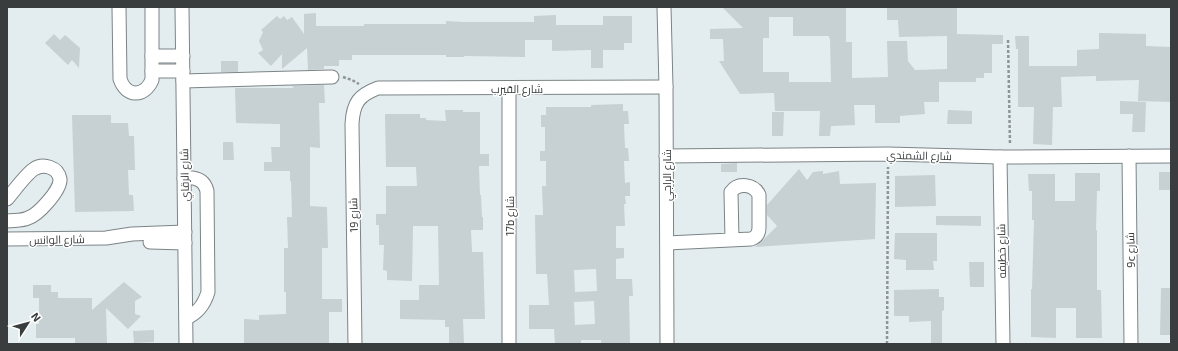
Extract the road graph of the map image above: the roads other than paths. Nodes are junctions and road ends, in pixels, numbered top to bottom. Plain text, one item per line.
1 (119, 7) edge
2 (152, 7) edge
3 (182, 7) edge
4 (664, 7) edge
5 (152, 56) junction
6 (183, 56) junction
7 (152, 71) junction
8 (183, 76) junction
9 (332, 77) road end
10 (666, 87) junction
11 (509, 88) junction
12 (368, 92) joint
13 (666, 156) junction
14 (1129, 156) junction
15 (1171, 156) edge
16 (1005, 157) junction
17 (184, 178) junction
18 (7, 198) edge
19 (10, 217) edge
20 (185, 238) junction
21 (7, 239) edge
22 (732, 240) dead end
23 (667, 243) junction
24 (186, 318) junction
25 (186, 344) edge
26 (355, 344) edge
27 (509, 344) edge
28 (667, 344) edge
29 (1003, 344) edge
30 (1131, 344) edge

1 - 7 street
2 - 5 street
3 - 6 street, شارع الرقاي
4 - 10 street, شارع الراجي
5 - 6 street
5 - 7 street
6 - 8 street, شارع الرقاي
7 - 8 street
8 - 9 street
8 - 17 street, شارع الرقاي
10 - 11 street, شارع القيرب
10 - 13 street, شارع الراجي
11 - 12 street, شارع القيرب
11 - 27 street, 17b شارع
12 - 26 street, شارع 19
13 - 16 street, شارع الشمندي
13 - 23 street, شارع الراجي
14 - 15 street, شارع الشمندي
14 - 16 street, شارع الشمندي
14 - 30 street, 9c شارع
16 - 29 street, شارع خطيفه
17 - 20 street, شارع الرقاي
17 - 24 street
18 - 19 street
20 - 21 street, شارع الوانس
20 - 24 street, شارع الرقاي
22 - 23 street
23 - 28 street, شارع الراجي
24 - 25 street, شارع الرقاي

